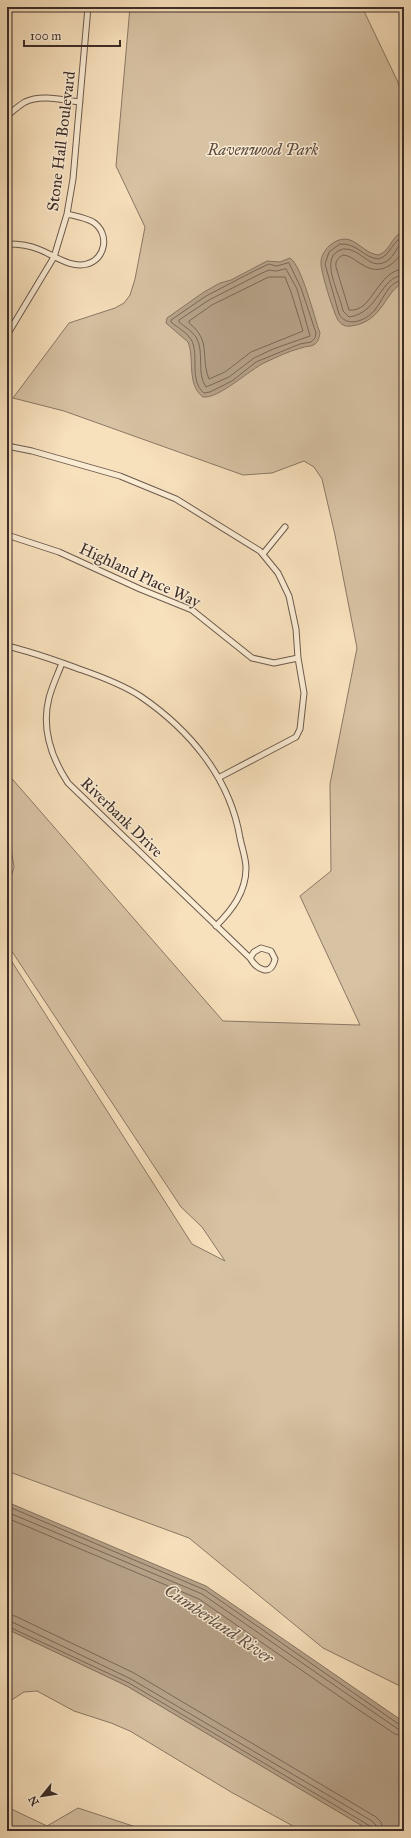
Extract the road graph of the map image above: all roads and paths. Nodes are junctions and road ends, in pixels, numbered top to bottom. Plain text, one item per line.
1 (88, 7) edge
2 (80, 102) junction
3 (7, 116) edge
4 (67, 214) junction
5 (7, 244) edge
6 (54, 257) junction
7 (7, 335) edge
8 (7, 446) edge
9 (285, 527) dead end
10 (7, 536) edge
11 (263, 554) junction
12 (7, 646) edge
13 (298, 658) junction
14 (62, 663) junction
15 (220, 777) junction
16 (216, 926) junction
17 (250, 958) junction

1 - 2 street, Stone Hall Boulevard
2 - 3 street
2 - 4 street, Stone Hall Boulevard
4 - 6 street, Stone Hall Boulevard
4 - 6 street
5 - 6 street
6 - 7 street, Stone Hall Boulevard
8 - 11 street
9 - 11 street
10 - 13 street, Highland Place Way
11 - 13 street
12 - 14 street
13 - 15 street
14 - 15 street
14 - 16 street, Riverbank Drive
15 - 16 street
16 - 17 street, Riverbank Drive
17 - 17 street, Riverbank Drive

